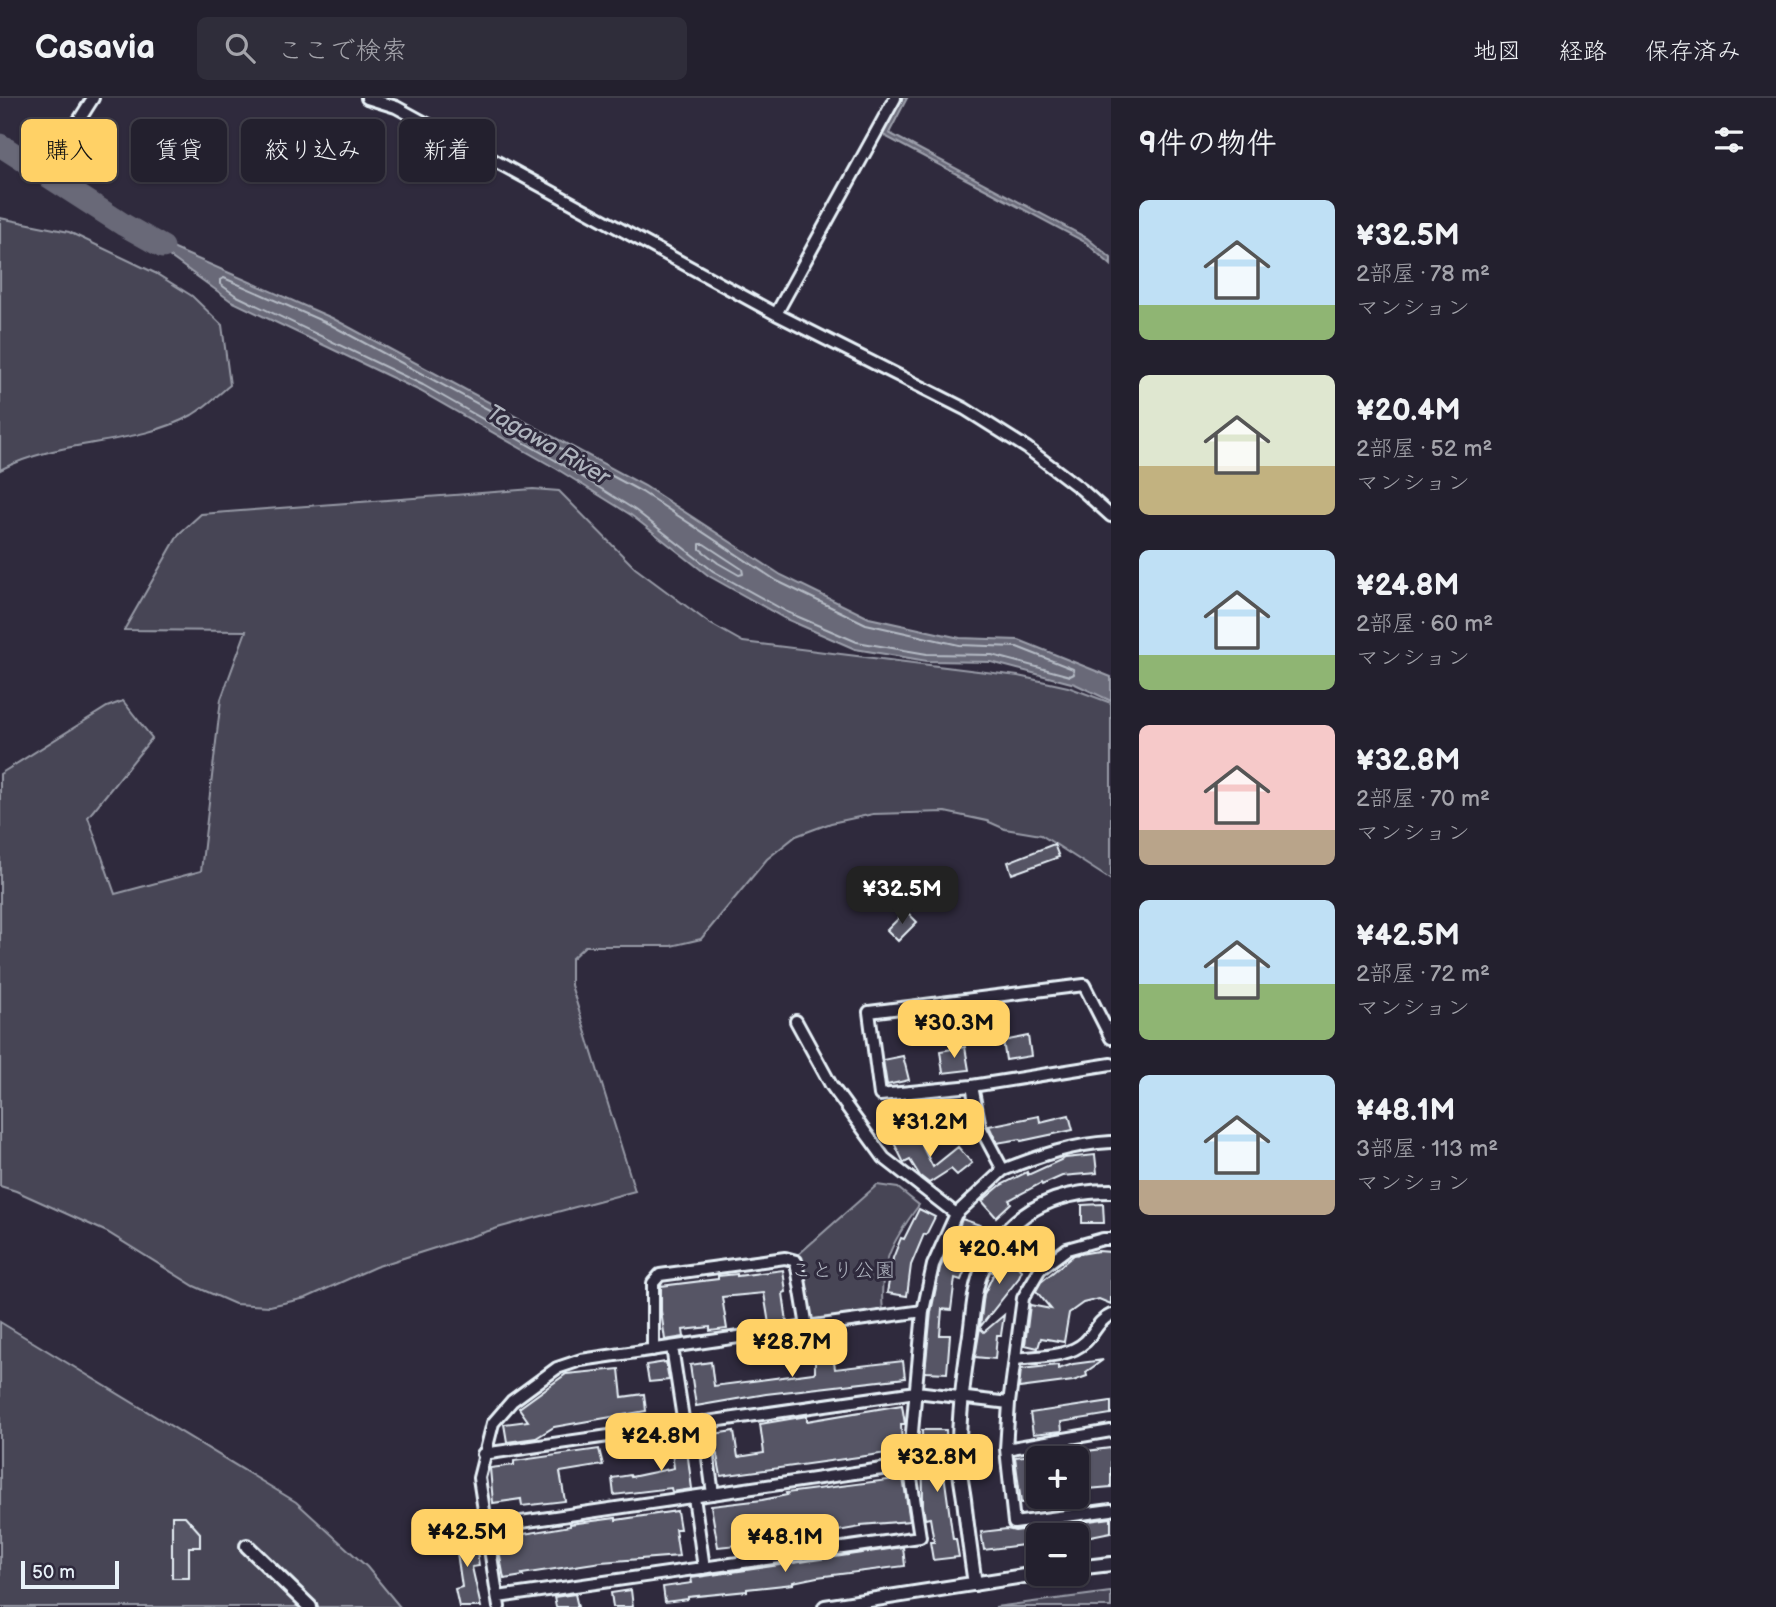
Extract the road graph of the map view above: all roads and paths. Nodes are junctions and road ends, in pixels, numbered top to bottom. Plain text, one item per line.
1 (93, 98) edge
2 (367, 98) edge
3 (895, 98) edge
4 (399, 103) edge
5 (80, 119) edge
6 (776, 314) junction
7 (1111, 516) edge
8 (796, 1021) dead end
9 (1111, 1038) edge
10 (1111, 1064) edge
11 (972, 1086) junction
12 (1111, 1142) edge
13 (1003, 1170) junction
14 (1111, 1191) edge
15 (956, 1214) junction
16 (1111, 1239) edge
17 (923, 1311) junction
18 (1111, 1315) edge
19 (807, 1327) junction
20 (672, 1347) junction
21 (653, 1350) junction
22 (1015, 1359) junction
23 (916, 1392) junction
24 (961, 1396) junction
25 (1009, 1403) junction
26 (703, 1422) junction
27 (684, 1425) junction
28 (1111, 1431) edge
29 (1006, 1449) junction
30 (484, 1454) junction
31 (909, 1465) junction
32 (713, 1494) junction
33 (694, 1497) junction
34 (1111, 1510) edge
35 (487, 1527) junction
36 (247, 1546) dead end
37 (1111, 1564) edge
38 (1089, 1567) edge
39 (704, 1568) junction
40 (1026, 1576) edge
41 (975, 1584) junction
42 (498, 1602) edge
43 (310, 1607) edge
44 (825, 1607) edge

1 - 5 street
2 - 4 street
3 - 6 street
4 - 6 street
6 - 7 street
8 - 15 street
9 - 11 street
10 - 11 street
11 - 13 street
12 - 13 street
13 - 15 street
14 - 24 street
15 - 17 street
16 - 22 street
17 - 19 street
17 - 23 street
18 - 22 street
19 - 20 street
19 - 21 street
20 - 21 street
20 - 27 street
21 - 30 street
22 - 25 street
23 - 24 street
23 - 26 street
23 - 31 street
24 - 25 street
24 - 41 street
25 - 29 street
26 - 27 street
26 - 32 street
27 - 30 street
28 - 29 street
29 - 34 street
30 - 35 street
31 - 32 street
31 - 39 street
32 - 33 street
33 - 35 street
33 - 39 street
35 - 42 street
36 - 43 street
37 - 38 street
39 - 42 street
40 - 41 street
41 - 44 street

